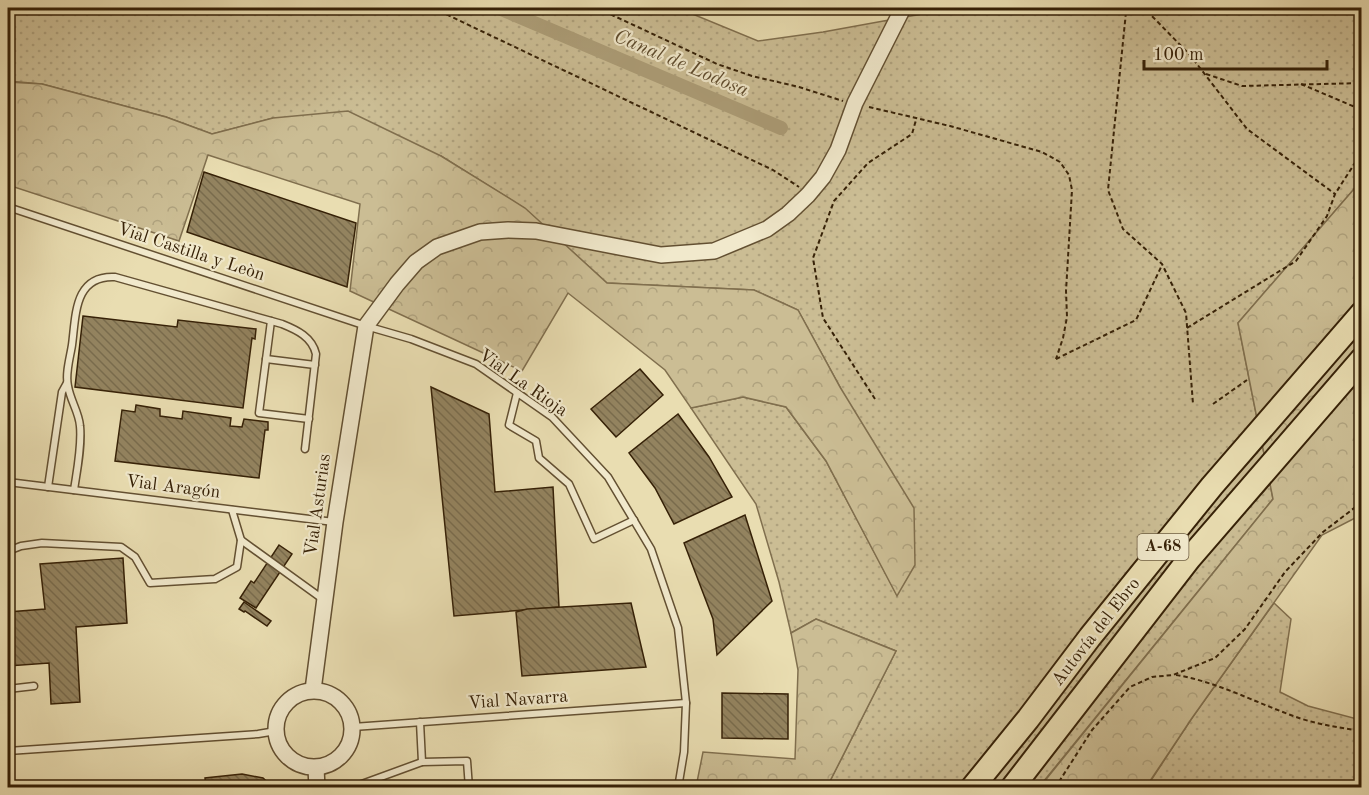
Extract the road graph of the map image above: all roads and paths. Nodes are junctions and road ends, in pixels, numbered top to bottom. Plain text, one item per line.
1 (433, 8) edge
2 (597, 8) edge
3 (903, 8) edge
4 (1132, 8) edge
5 (1140, 8) edge
6 (1206, 74) junction
7 (1362, 83) edge
8 (1299, 84) junction
9 (855, 103) junction
10 (1362, 110) edge
11 (917, 119) junction
12 (1362, 152) edge
13 (1335, 194) junction
14 (808, 195) junction
15 (8, 207) edge
16 (1162, 264) junction
17 (1362, 313) edge
18 (271, 321) junction
19 (366, 326) junction
20 (1187, 328) junction
21 (266, 359) junction
22 (1362, 359) edge
23 (315, 365) junction
24 (1247, 380) dead end
25 (67, 383) junction
26 (517, 393) junction
27 (876, 399) dead end
28 (1193, 404) dead end
29 (1213, 405) dead end
30 (309, 420) junction
31 (305, 450) dead end
32 (8, 482) edge
33 (48, 487) junction
34 (74, 490) junction
35 (1362, 502) edge
36 (232, 510) junction
37 (634, 520) junction
38 (335, 522) junction
39 (241, 540) junction
40 (8, 551) edge
41 (324, 601) junction
42 (1173, 675) junction
43 (34, 686) dead end
44 (8, 689) edge
45 (313, 690) junction
46 (686, 703) junction
47 (420, 722) junction
48 (353, 727) junction
49 (276, 731) junction
50 (1362, 731) edge
51 (8, 751) edge
52 (422, 762) junction
53 (316, 768) junction
54 (318, 788) edge
55 (359, 788) edge
56 (469, 788) edge
57 (678, 788) edge
58 (972, 788) edge
59 (1012, 788) edge
60 (1055, 788) edge

1 - 14 path
2 - 9 path
3 - 9 street
4 - 16 path
5 - 6 path
6 - 8 path
6 - 13 path
7 - 8 path
8 - 10 path
9 - 11 path
9 - 14 street
11 - 16 path
11 - 27 path
12 - 13 path
13 - 20 path
14 - 19 street
15 - 19 lane, Vial Castilla y Leòn
16 - 20 path
17 - 58 highway, Autovía del Ebro / A-68
18 - 21 lane
18 - 23 lane
18 - 25 lane
19 - 26 lane, Vial La Rioja
19 - 38 street, Vial Asturias
20 - 28 path
21 - 23 lane
21 - 30 lane
22 - 59 highway, Autovía del Ebro / A-68
23 - 30 lane
24 - 29 path
25 - 33 lane
25 - 34 lane
26 - 37 lane, Vial La Rioja
26 - 37 lane
30 - 31 lane
32 - 33 lane, Vial Aragón
33 - 34 lane, Vial Aragón
34 - 36 lane, Vial Aragón
35 - 42 path
36 - 38 lane, Vial Aragón
36 - 39 lane
37 - 46 lane, Vial La Rioja
38 - 41 street, Vial Asturias
39 - 40 lane
39 - 41 lane
41 - 45 street, Vial Asturias
42 - 50 path
42 - 60 path
43 - 44 lane
45 - 48 street
45 - 49 street
46 - 47 lane, Vial Navarra
46 - 57 lane, Vial La Rioja
47 - 48 lane, Vial Navarra
47 - 52 lane
48 - 53 street
49 - 51 lane
49 - 53 street
52 - 55 lane
52 - 56 lane
53 - 54 street

